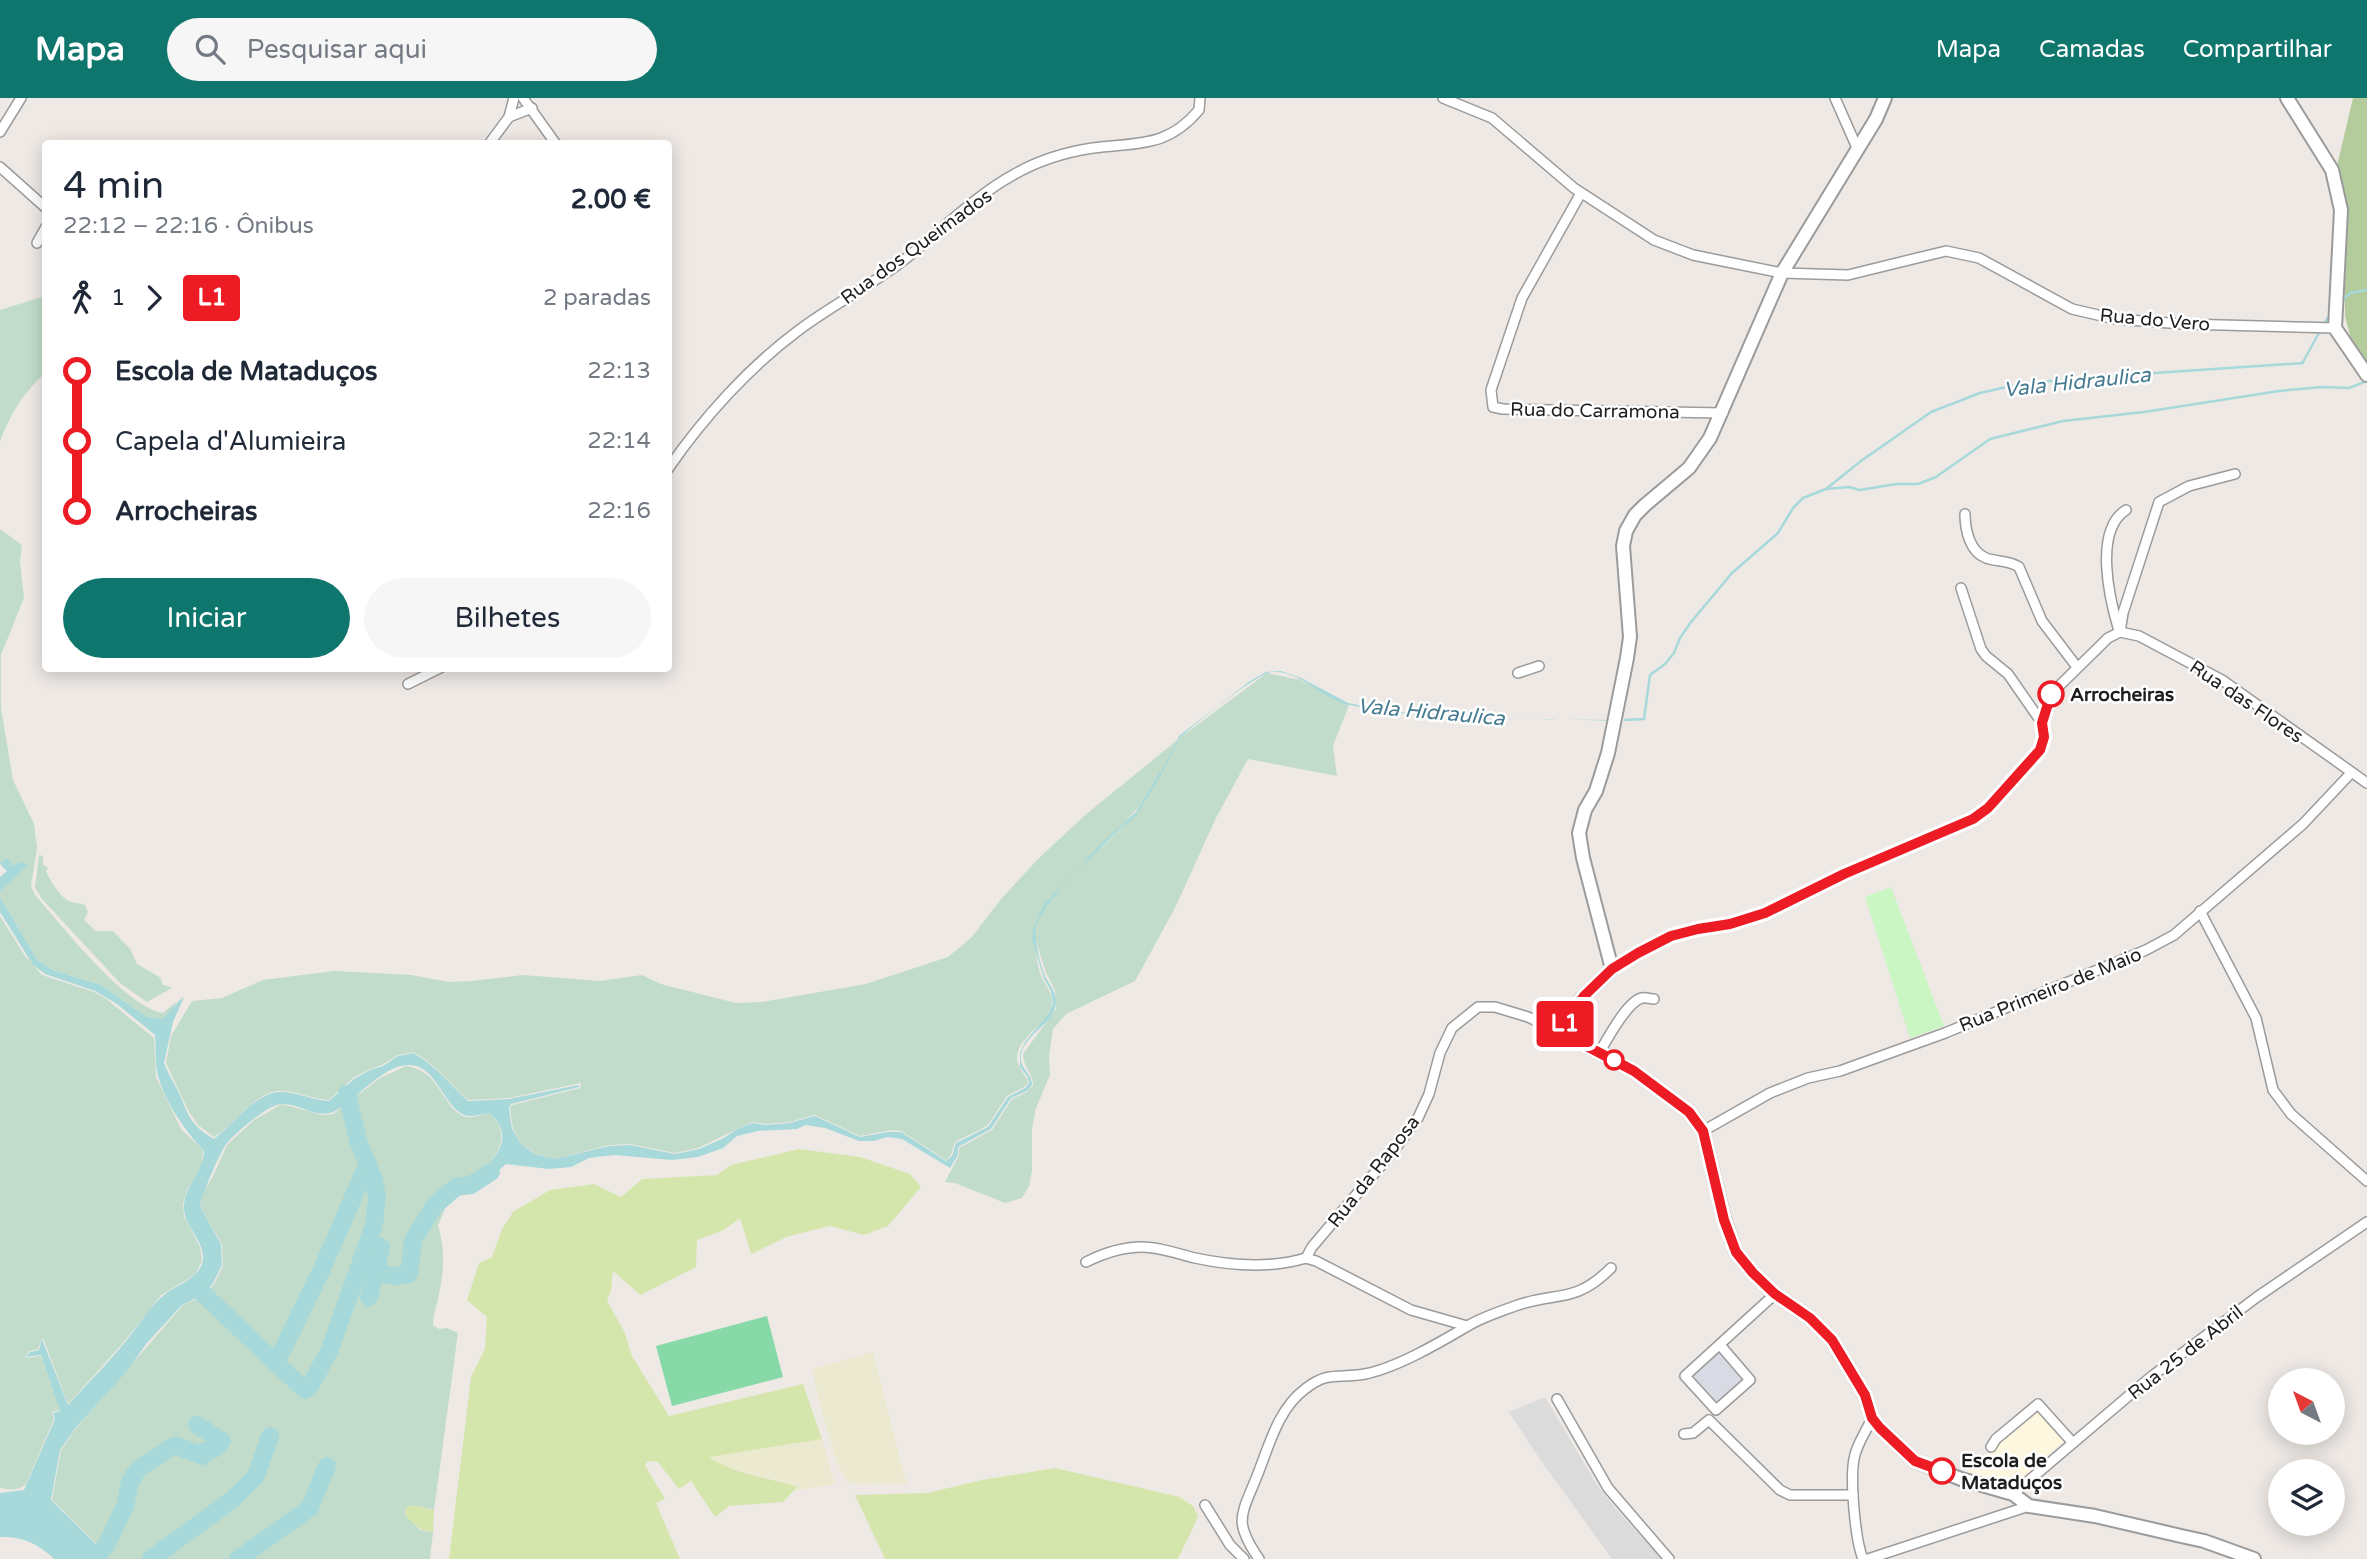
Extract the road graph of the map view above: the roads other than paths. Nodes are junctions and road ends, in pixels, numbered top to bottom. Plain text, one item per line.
1 (21, 98) edge
2 (514, 98) edge
3 (523, 98) edge
4 (1200, 98) edge
5 (1443, 98) edge
6 (1835, 98) edge
7 (1885, 98) edge
8 (2287, 98) edge
9 (532, 108) junction
10 (509, 117) junction
11 (0, 132) edge
12 (492, 140) edge
13 (553, 140) edge
14 (1858, 150) junction
15 (0, 167) edge
16 (1581, 192) junction
17 (42, 204) edge
18 (42, 234) edge
19 (37, 243) dead end
20 (1782, 273) junction
21 (2335, 328) junction
22 (2367, 375) edge
23 (1723, 413) junction
24 (672, 464) edge
25 (2235, 474) dead end
26 (2126, 510) dead end
27 (1965, 514) dead end
28 (1961, 588) dead end
29 (2120, 632) junction
30 (1539, 666) dead end
31 (2077, 667) junction
32 (432, 672) edge
33 (1518, 673) dead end
34 (408, 684) dead end
35 (2042, 723) junction
36 (2351, 772) junction
37 (2367, 783) edge
38 (2200, 911) junction
39 (1612, 969) junction
40 (1654, 999) dead end
41 (1560, 1032) junction
42 (1599, 1053) junction
43 (1703, 1131) junction
44 (2367, 1181) edge
45 (2367, 1222) edge
46 (1306, 1258) junction
47 (1086, 1262) dead end
48 (1611, 1268) dead end
49 (1775, 1294) junction
50 (1467, 1326) junction
51 (1720, 1345) junction
52 (1557, 1399) dead end
53 (1716, 1410) junction
54 (1872, 1418) junction
55 (1709, 1420) junction
56 (1684, 1434) dead end
57 (2073, 1443) junction
58 (1991, 1447) dead end
59 (2013, 1494) junction
60 (1853, 1495) junction
61 (1205, 1505) dead end
62 (2029, 1506) junction
63 (1244, 1559) edge
64 (1259, 1559) edge
65 (1669, 1559) edge
66 (1866, 1559) edge
67 (2254, 1559) edge

1 - 11 street
2 - 10 street
3 - 9 street
4 - 24 street, Rua dos Queimados
5 - 16 street, Rua do Vero
6 - 14 street
7 - 14 street
8 - 21 street
9 - 10 street
9 - 13 street
10 - 12 street
14 - 20 street
15 - 17 street
16 - 20 street, Rua do Vero
16 - 23 street, Rua do Carramona
18 - 19 street
20 - 21 street, Rua do Vero
20 - 23 street
21 - 22 street
23 - 39 street
25 - 29 street
26 - 29 street
27 - 31 street
28 - 35 street
29 - 31 street
29 - 36 street, Rua das Flores
30 - 33 street
31 - 35 street
32 - 34 street
35 - 39 street
36 - 37 street, Rua das Flores
36 - 38 street, Rua Primeiro de Maio
38 - 43 street, Rua Primeiro de Maio
38 - 44 street
39 - 41 street
40 - 42 street
41 - 42 street
41 - 46 street, Rua da Raposa
42 - 43 street
43 - 49 street
45 - 57 street, Rua 25 de Abril
46 - 47 street
46 - 50 street
48 - 50 street
49 - 51 street
49 - 54 street
50 - 64 street
51 - 53 street
51 - 53 street
52 - 65 street
53 - 55 street
54 - 59 street
54 - 60 street
55 - 56 street
55 - 60 street
57 - 58 street
57 - 59 street, Rua 25 de Abril
59 - 62 street
60 - 66 street
61 - 63 street
62 - 66 street
62 - 67 street

